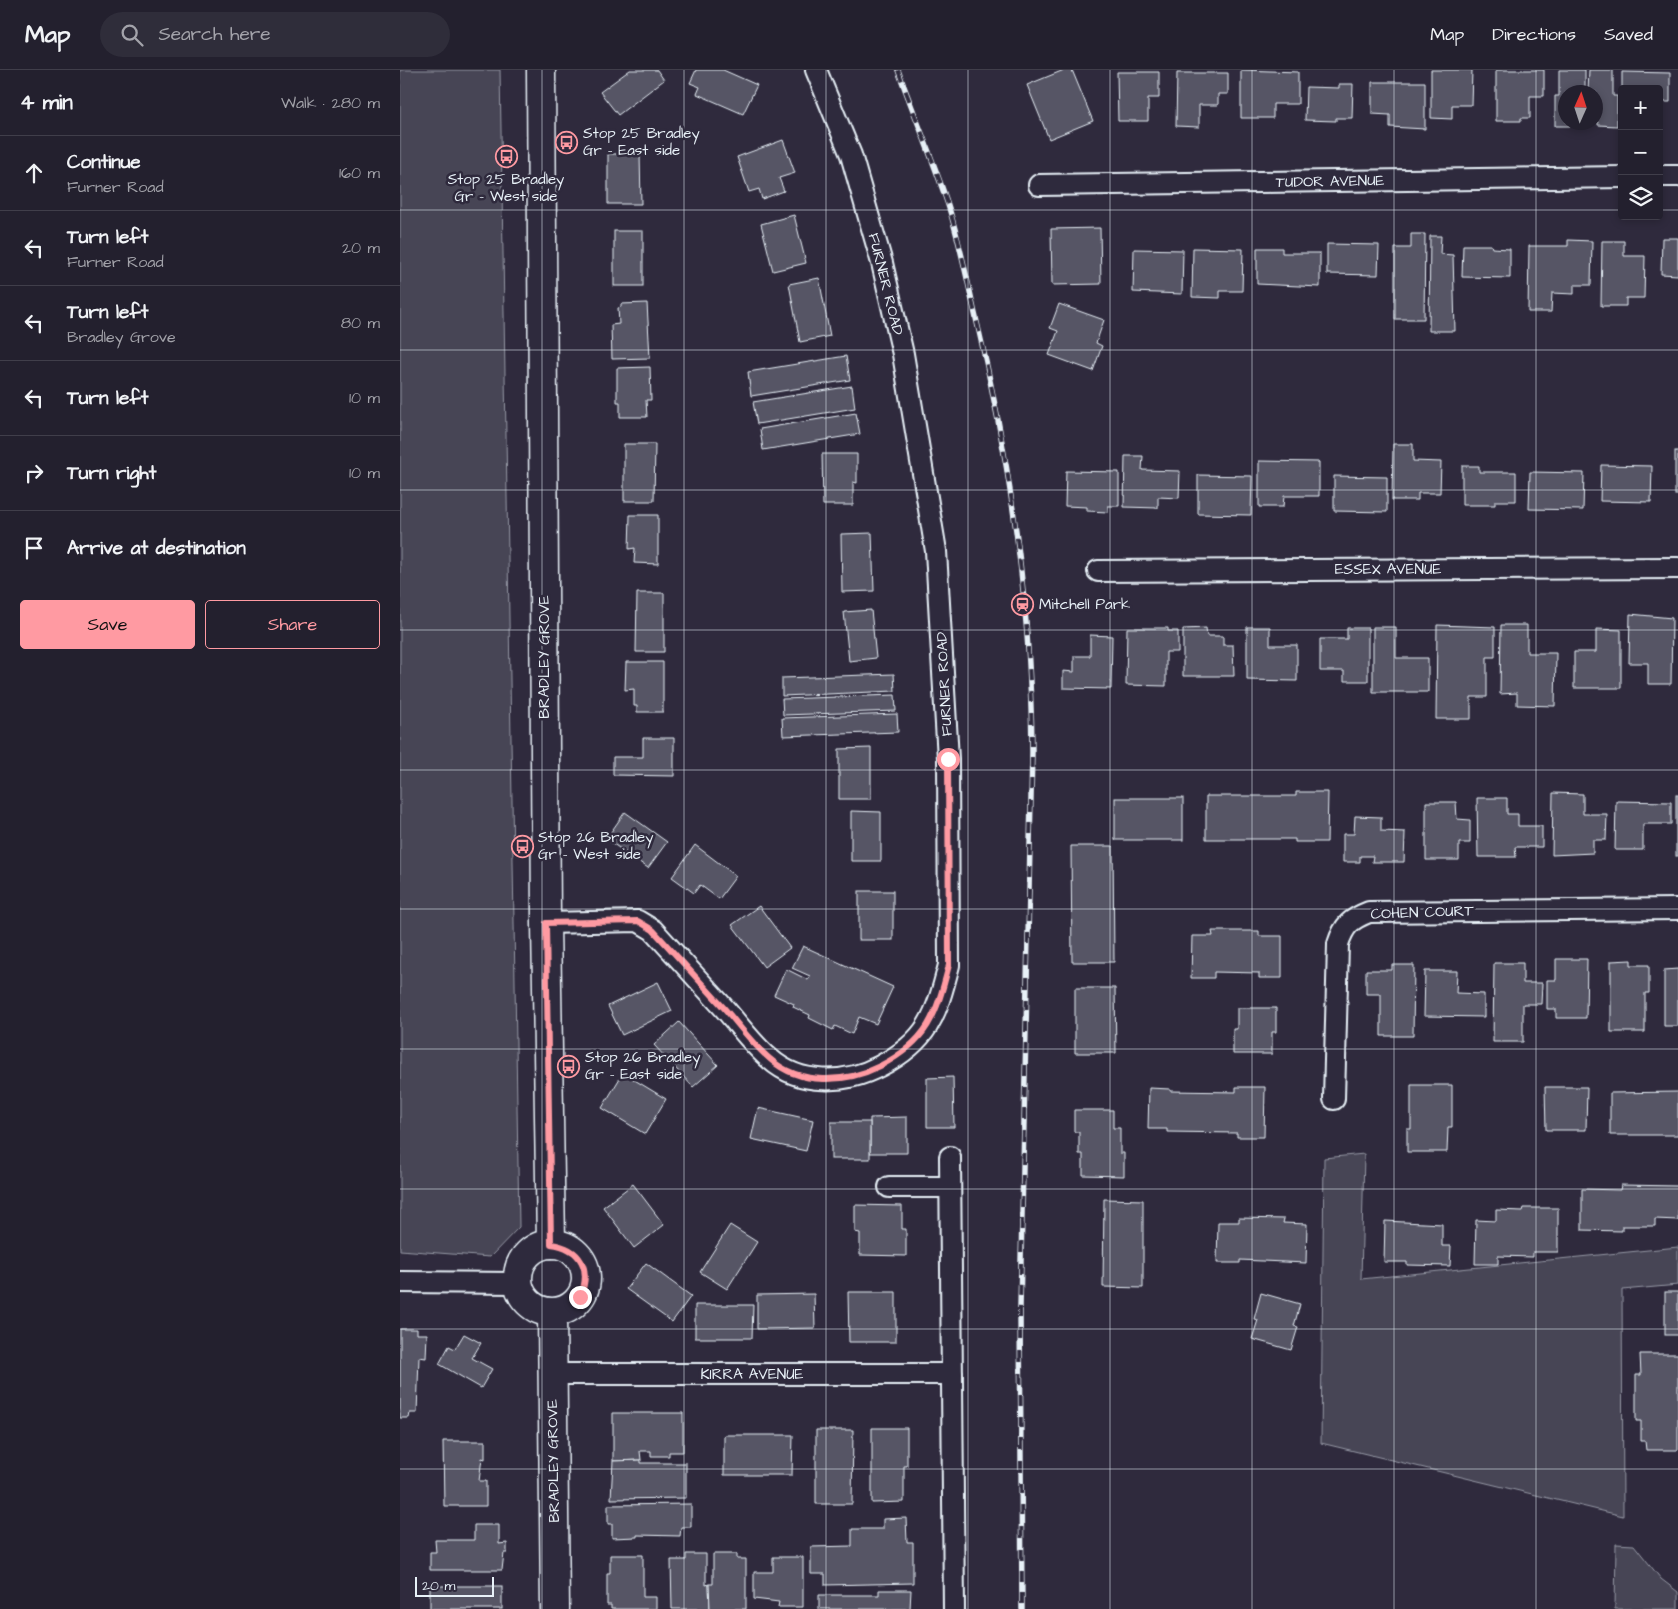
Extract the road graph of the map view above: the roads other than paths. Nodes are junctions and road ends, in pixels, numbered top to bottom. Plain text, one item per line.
1 (541, 70) edge
2 (816, 70) edge
3 (1663, 176) edge
4 (1678, 176) edge
5 (1618, 177) edge
6 (1039, 185) dead end
7 (1678, 568) edge
8 (1098, 571) dead end
9 (1678, 909) edge
10 (546, 923) junction
11 (1334, 1098) dead end
12 (950, 1157) dead end
13 (889, 1187) dead end
14 (950, 1187) junction
15 (551, 1244) junction
16 (400, 1282) edge
17 (518, 1283) junction
18 (552, 1313) junction
19 (553, 1374) junction
20 (952, 1374) junction
21 (555, 1609) edge
22 (954, 1609) edge

1 - 10 street, BRADLEY GROVE
2 - 10 street, FURNER ROAD
3 - 4 street
5 - 6 street, TUDOR AVENUE
7 - 8 street, ESSEX AVENUE
9 - 11 street, COHEN COURT
10 - 15 street, BRADLEY GROVE
12 - 14 street
13 - 14 street
14 - 20 street
15 - 17 street
15 - 18 street
16 - 17 street
17 - 18 street
18 - 19 street, BRADLEY GROVE
19 - 20 street, KIRRA AVENUE
19 - 21 street, BRADLEY GROVE
20 - 22 street

